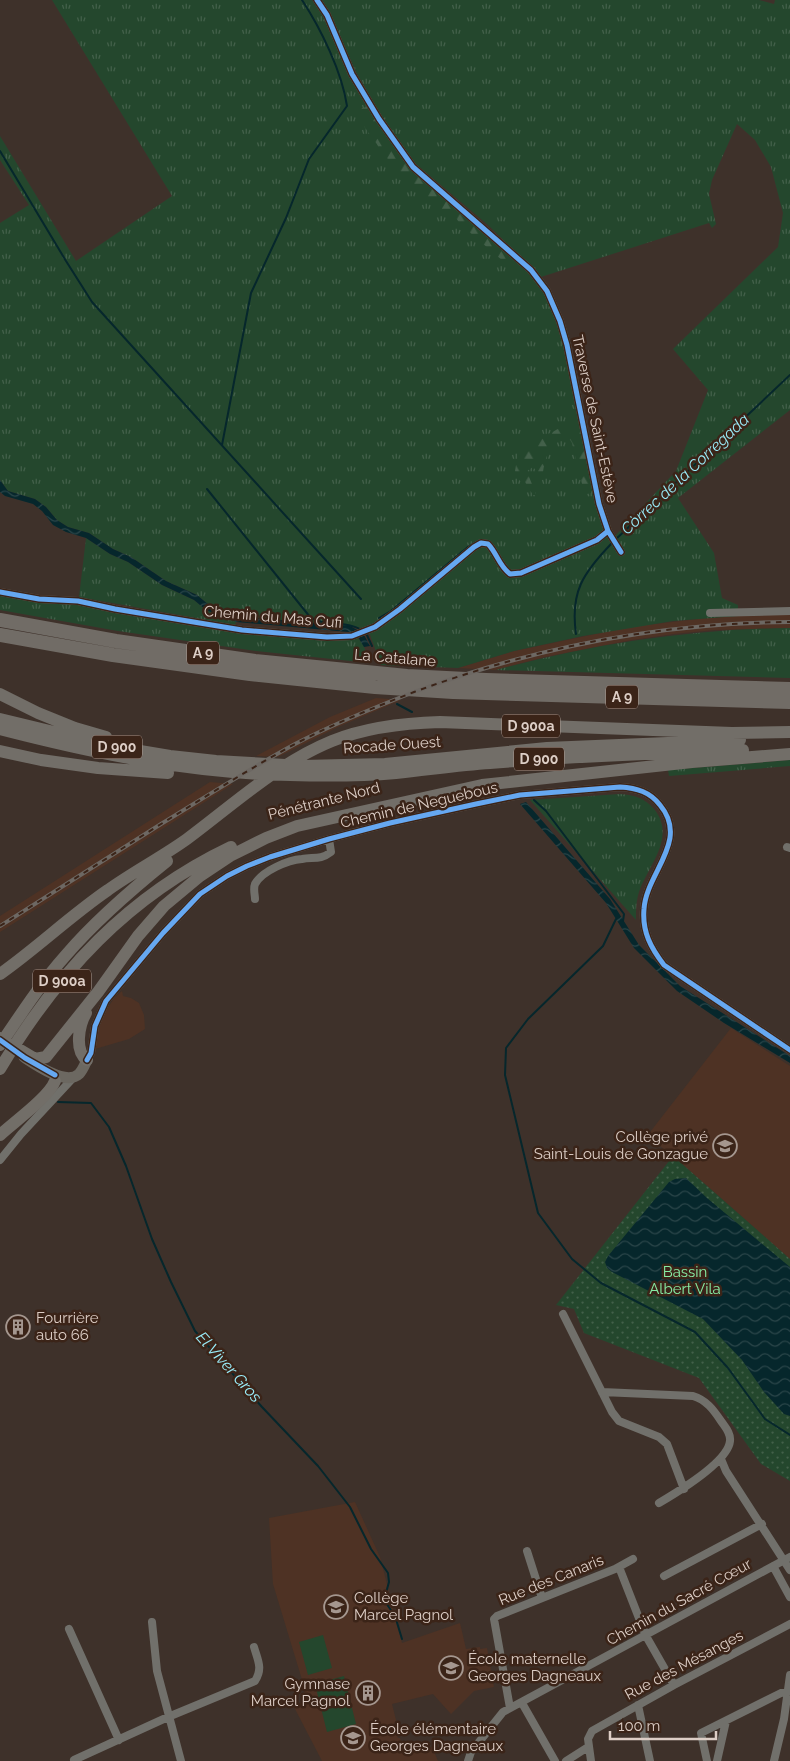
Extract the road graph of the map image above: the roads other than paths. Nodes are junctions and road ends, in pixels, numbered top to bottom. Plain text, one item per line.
1 (317, 0) edge
2 (608, 530) junction
3 (620, 552) dead end
4 (0, 592) edge
5 (790, 611) edge
6 (710, 613) dead end
7 (0, 620) edge
8 (0, 635) edge
9 (790, 688) edge
10 (0, 694) edge
11 (790, 702) edge
12 (0, 719) edge
13 (0, 729) edge
14 (790, 732) edge
15 (790, 739) edge
16 (790, 749) edge
17 (0, 751) edge
18 (790, 754) edge
19 (217, 770) junction
20 (284, 775) junction
21 (482, 785) junction
22 (329, 839) junction
23 (255, 900) dead end
24 (0, 974) edge
25 (98, 992) junction
26 (11, 1031) edge
27 (0, 1039) edge
28 (0, 1045) edge
29 (790, 1049) edge
30 (42, 1058) junction
31 (87, 1060) junction
32 (0, 1069) edge
33 (54, 1075) junction
34 (76, 1076) junction
35 (0, 1136) edge
36 (0, 1160) edge
37 (563, 1314) dead end
38 (602, 1392) junction
39 (721, 1459) junction
40 (684, 1488) junction
41 (659, 1503) dead end
42 (762, 1524) junction
43 (527, 1551) dead end
44 (787, 1558) edge
45 (633, 1559) dead end
46 (773, 1566) junction
47 (619, 1567) junction
48 (790, 1570) edge
49 (664, 1576) dead end
50 (790, 1597) edge
51 (542, 1598) junction
52 (152, 1622) dead end
53 (790, 1624) edge
54 (69, 1629) dead end
55 (646, 1636) junction
56 (254, 1648) dead end
57 (790, 1675) edge
58 (674, 1684) junction
59 (789, 1690) edge
60 (522, 1703) junction
61 (638, 1705) junction
62 (510, 1708) junction
63 (168, 1717) junction
64 (726, 1721) junction
65 (119, 1740) junction
66 (588, 1747) junction
67 (74, 1760) dead end
68 (181, 1761) edge
69 (468, 1761) edge
70 (555, 1761) edge
71 (566, 1761) edge
72 (591, 1761) edge
73 (650, 1761) edge
74 (707, 1761) edge
75 (717, 1761) edge
76 (774, 1761) edge

1 - 2 street, Traverse de Saint-Estève
2 - 3 street, Traverse de Saint-Estève
2 - 4 street, Chemin du Mas Cufi
5 - 6 street
7 - 9 highway, La Catalane / A 9
8 - 11 highway, La Catalane / A 9
10 - 19 highway, D 900
12 - 19 highway, Rocade Ouest / D 900
13 - 19 highway, Rocade Ouest / D 900
14 - 20 highway, D 900a
15 - 19 highway, Rocade Ouest / D 900
16 - 20 highway, Rocade Ouest / D 900
17 - 19 highway, D 900
18 - 21 highway, D 900a
19 - 20 highway, D 900
20 - 24 highway
20 - 26 highway, Pénétrante Nord / D 900a
21 - 25 highway
21 - 26 highway, Pénétrante Nord / D 900a
22 - 23 street
22 - 29 street, Chemin de Neguebous
22 - 31 street, Chemin de Neguebous
25 - 30 highway
25 - 31 highway
26 - 28 highway, Pénétrante Nord / D 900a
26 - 30 main road
26 - 32 highway, Pénétrante Nord / D 900a
27 - 30 highway
27 - 33 main road
30 - 33 main road
31 - 34 main road
33 - 34 main road
33 - 35 highway
34 - 36 street
37 - 38 street
38 - 39 street
38 - 40 street
39 - 40 street
39 - 42 street
40 - 41 street
42 - 44 street
42 - 49 street
43 - 51 street
44 - 46 street, Chemin du Sacré Cœur
44 - 48 street
45 - 47 street, Rue des Canaris
46 - 50 street
46 - 55 street, Chemin du Sacré Cœur
47 - 51 street, Rue des Canaris
47 - 55 street, Rue des Canaris
51 - 62 street, Rue des Canaris
52 - 63 street
53 - 58 street, Rue des Mésanges
54 - 65 street
55 - 58 street, Rue des Canaris
55 - 60 street, Chemin du Sacré Cœur
56 - 63 street
57 - 59 street
58 - 61 street, Rue des Mésanges
59 - 64 street
59 - 76 street
60 - 62 street, Chemin du Sacré Cœur
60 - 70 street
61 - 66 street, Rue des Mésanges
61 - 73 street
62 - 69 street, Chemin du Sacré Cœur
63 - 65 street
63 - 68 street
64 - 74 street
64 - 75 street
65 - 67 street
66 - 71 street
66 - 72 street

